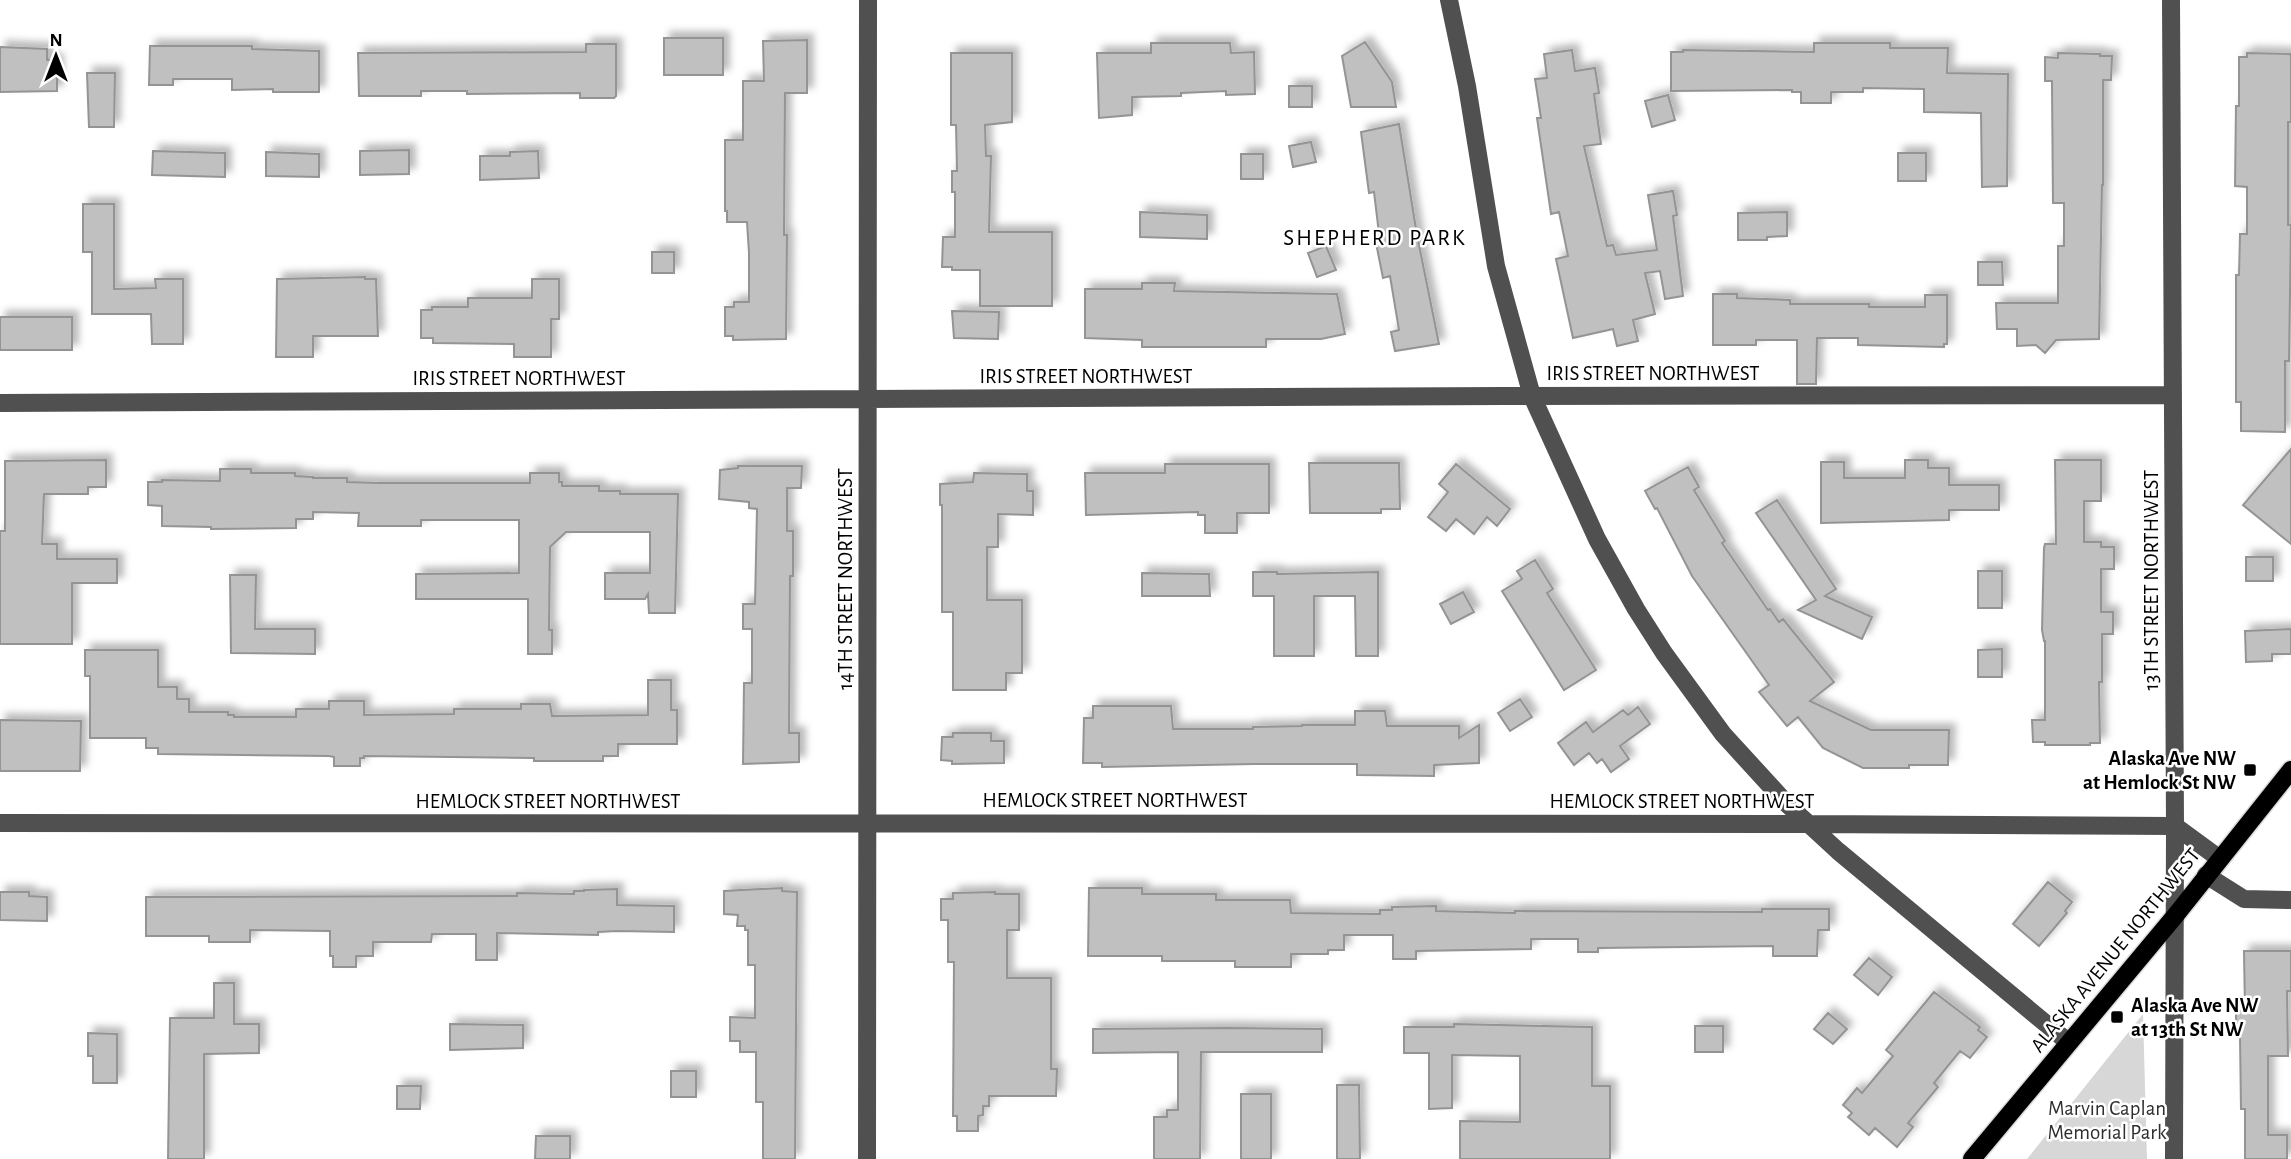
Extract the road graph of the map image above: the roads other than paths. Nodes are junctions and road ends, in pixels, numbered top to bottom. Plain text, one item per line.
1 (868, 0) edge
2 (1449, 0) edge
3 (2171, 0) edge
4 (2173, 395) junction
5 (1532, 396) junction
6 (868, 400) junction
7 (0, 403) edge
8 (2291, 770) edge
9 (0, 823) edge
10 (868, 823) junction
11 (1807, 824) junction
12 (2175, 826) junction
13 (2220, 859) junction
14 (2206, 875) junction
15 (2291, 900) edge
16 (2175, 916) junction
17 (2068, 1042) junction
18 (867, 1159) edge
19 (1972, 1159) edge
20 (2174, 1159) edge

1 - 6 street, 14TH STREET NORTHWEST
2 - 5 street
3 - 4 street, 13TH STREET NORTHWEST
4 - 5 street, IRIS STREET NORTHWEST
4 - 12 street, 13TH STREET NORTHWEST
5 - 6 street, IRIS STREET NORTHWEST
5 - 11 street
6 - 7 street, IRIS STREET NORTHWEST
6 - 10 street, 14TH STREET NORTHWEST
8 - 13 main road, ALASKA AVENUE NORTHWEST
9 - 10 street, HEMLOCK STREET NORTHWEST
10 - 11 street, HEMLOCK STREET NORTHWEST
10 - 18 street, 14TH STREET NORTHWEST
11 - 12 street, HEMLOCK STREET NORTHWEST
11 - 17 street
12 - 13 street
12 - 16 street, 13TH STREET NORTHWEST
13 - 14 main road, ALASKA AVENUE NORTHWEST
14 - 15 street
14 - 16 main road, ALASKA AVENUE NORTHWEST
16 - 17 main road, ALASKA AVENUE NORTHWEST
16 - 20 street, 13TH STREET NORTHWEST
17 - 19 main road, ALASKA AVENUE NORTHWEST

